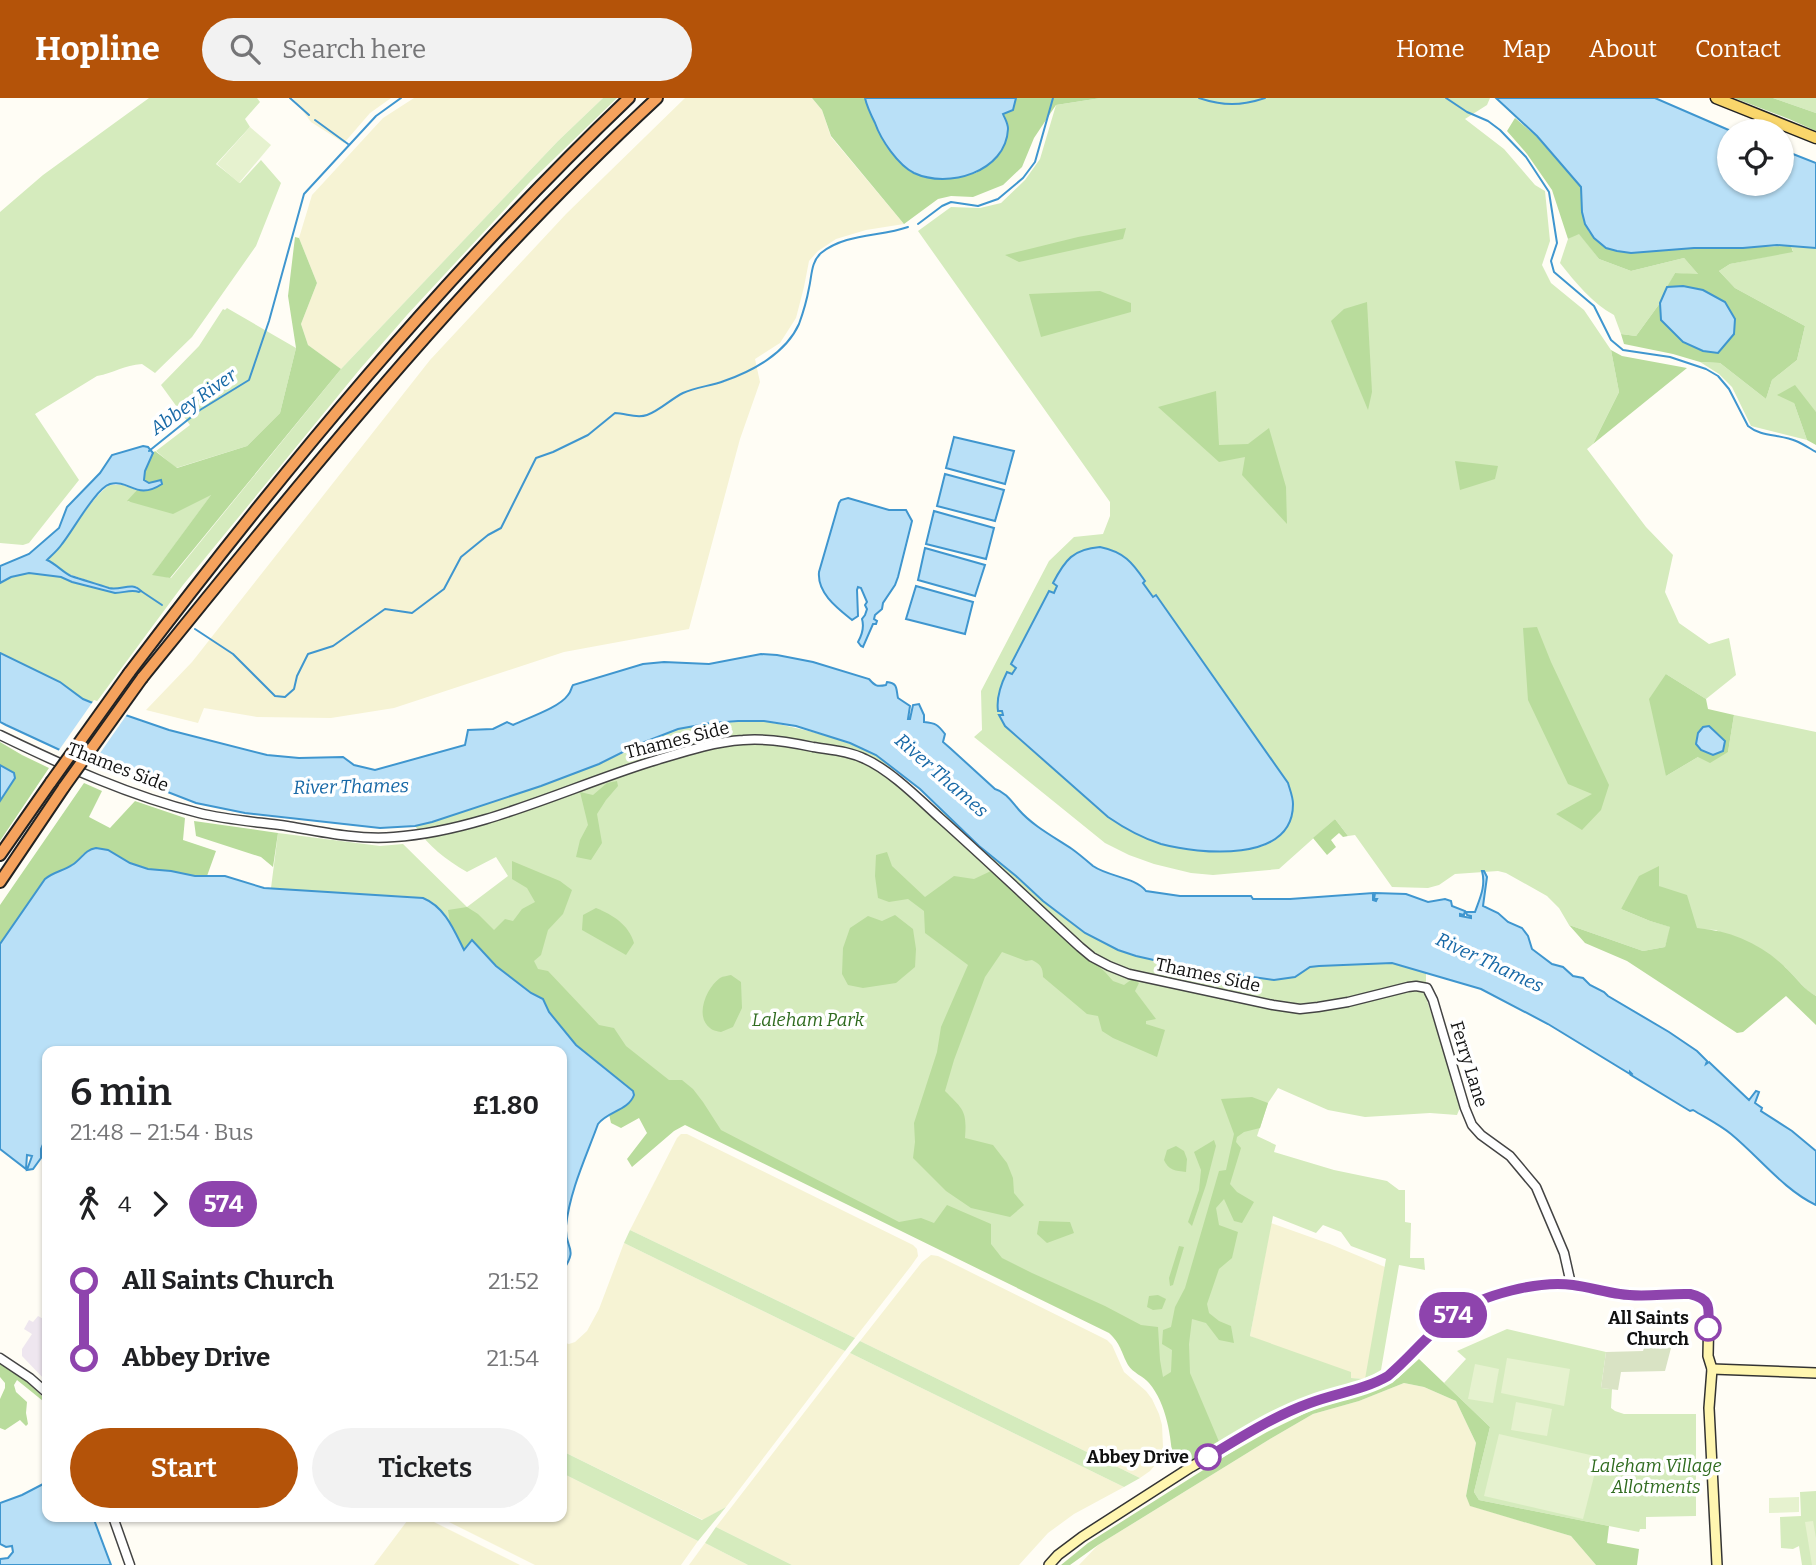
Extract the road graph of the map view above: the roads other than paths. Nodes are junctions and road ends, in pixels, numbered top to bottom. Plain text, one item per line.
1 (629, 98) edge
2 (657, 98) edge
3 (1716, 98) edge
4 (1816, 138) edge
5 (0, 735) edge
6 (0, 855) edge
7 (0, 882) edge
8 (1427, 988) joint
9 (1570, 1284) junction
10 (0, 1358) edge
11 (1712, 1369) junction
12 (1816, 1373) edge
13 (42, 1389) edge
14 (115, 1522) edge
15 (130, 1565) edge
16 (1049, 1565) edge
17 (1717, 1565) edge

1 - 6 highway, bridge
2 - 7 highway, bridge
3 - 4 main road
5 - 8 street, Thames Side
8 - 9 street, Ferry Lane
9 - 11 main road
9 - 16 main road
10 - 13 street
11 - 12 main road
11 - 17 main road
14 - 15 street

